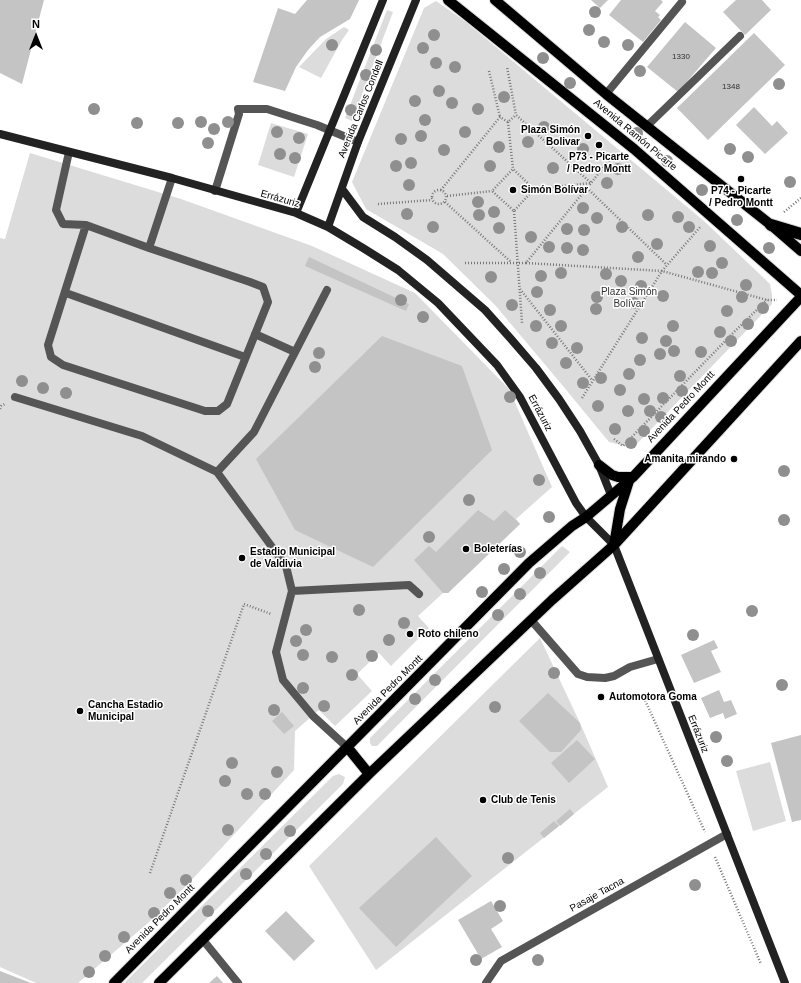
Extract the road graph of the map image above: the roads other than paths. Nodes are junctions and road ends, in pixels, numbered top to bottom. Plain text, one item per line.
1 (383, 0) edge
2 (416, 0) edge
3 (448, 0) edge
4 (495, 0) edge
5 (682, 2) dead end
6 (740, 36) dead end
7 (606, 94) junction
8 (647, 126) junction
9 (330, 130) junction
10 (0, 134) edge
11 (358, 142) junction
12 (68, 152) junction
13 (172, 178) junction
14 (342, 189) junction
15 (215, 191) junction
16 (296, 213) junction
17 (86, 225) junction
18 (771, 225) junction
19 (328, 227) junction
20 (801, 234) edge
21 (149, 248) junction
22 (801, 251) edge
23 (327, 290) dead end
24 (66, 293) junction
25 (801, 296) edge
26 (255, 334) junction
27 (801, 341) edge
28 (295, 352) junction
29 (246, 357) junction
30 (15, 397) dead end
31 (599, 465) junction
32 (217, 472) junction
33 (631, 478) junction
34 (611, 495) junction
35 (586, 517) junction
36 (614, 545) junction
37 (292, 591) junction
38 (419, 594) dead end
39 (531, 620) junction
40 (658, 659) junction
41 (348, 748) junction
42 (369, 774) junction
43 (727, 834) junction
44 (203, 940) junction
45 (114, 983) edge
46 (159, 983) edge
47 (238, 983) edge
48 (486, 983) edge
49 (785, 983) edge

1 - 9 main road, Avenida Carlos Condell
2 - 11 main road, Avenida Carlos Condell
3 - 25 main road, Avenida Ramón Picarte
4 - 7 main road, Avenida Ramón Picarte
5 - 7 street
6 - 8 street
7 - 8 main road, Avenida Ramón Picarte
8 - 18 main road, Avenida Ramón Picarte
9 - 11 street
9 - 15 street
9 - 16 main road, Avenida Carlos Condell
10 - 12 main road, Errázuriz
11 - 14 main road, Avenida Carlos Condell
12 - 13 main road, Errázuriz
12 - 17 street
13 - 15 main road, Errázuriz
13 - 21 street
14 - 19 main road, Avenida Carlos Condell
14 - 31 main road, Errázuriz
15 - 16 main road, Errázuriz
16 - 19 main road, Errázuriz
17 - 21 street
17 - 24 street
18 - 20 highway
18 - 22 main road, Avenida Ramón Picarte
19 - 35 main road, Errázuriz
21 - 26 street
23 - 28 street
24 - 29 street
24 - 29 street
25 - 33 main road, Avenida Pedro Montt
26 - 28 street
26 - 29 street
27 - 36 main road
28 - 32 street
30 - 32 street
31 - 33 main road
31 - 34 main road, Errázuriz
32 - 37 street
33 - 34 main road, Avenida Pedro Montt
33 - 36 main road
34 - 35 main road, Avenida Pedro Montt
34 - 36 main road
35 - 36 main road, Errázuriz
35 - 41 main road, Avenida Pedro Montt
36 - 39 main road
36 - 40 main road, Errázuriz
37 - 38 street
37 - 41 street
39 - 40 street
39 - 42 main road
40 - 43 main road, Errázuriz
41 - 42 main road
41 - 45 main road, Avenida Pedro Montt
42 - 44 main road
43 - 48 street, Pasaje Tacna
43 - 49 main road, Errázuriz
44 - 46 main road
44 - 47 street

